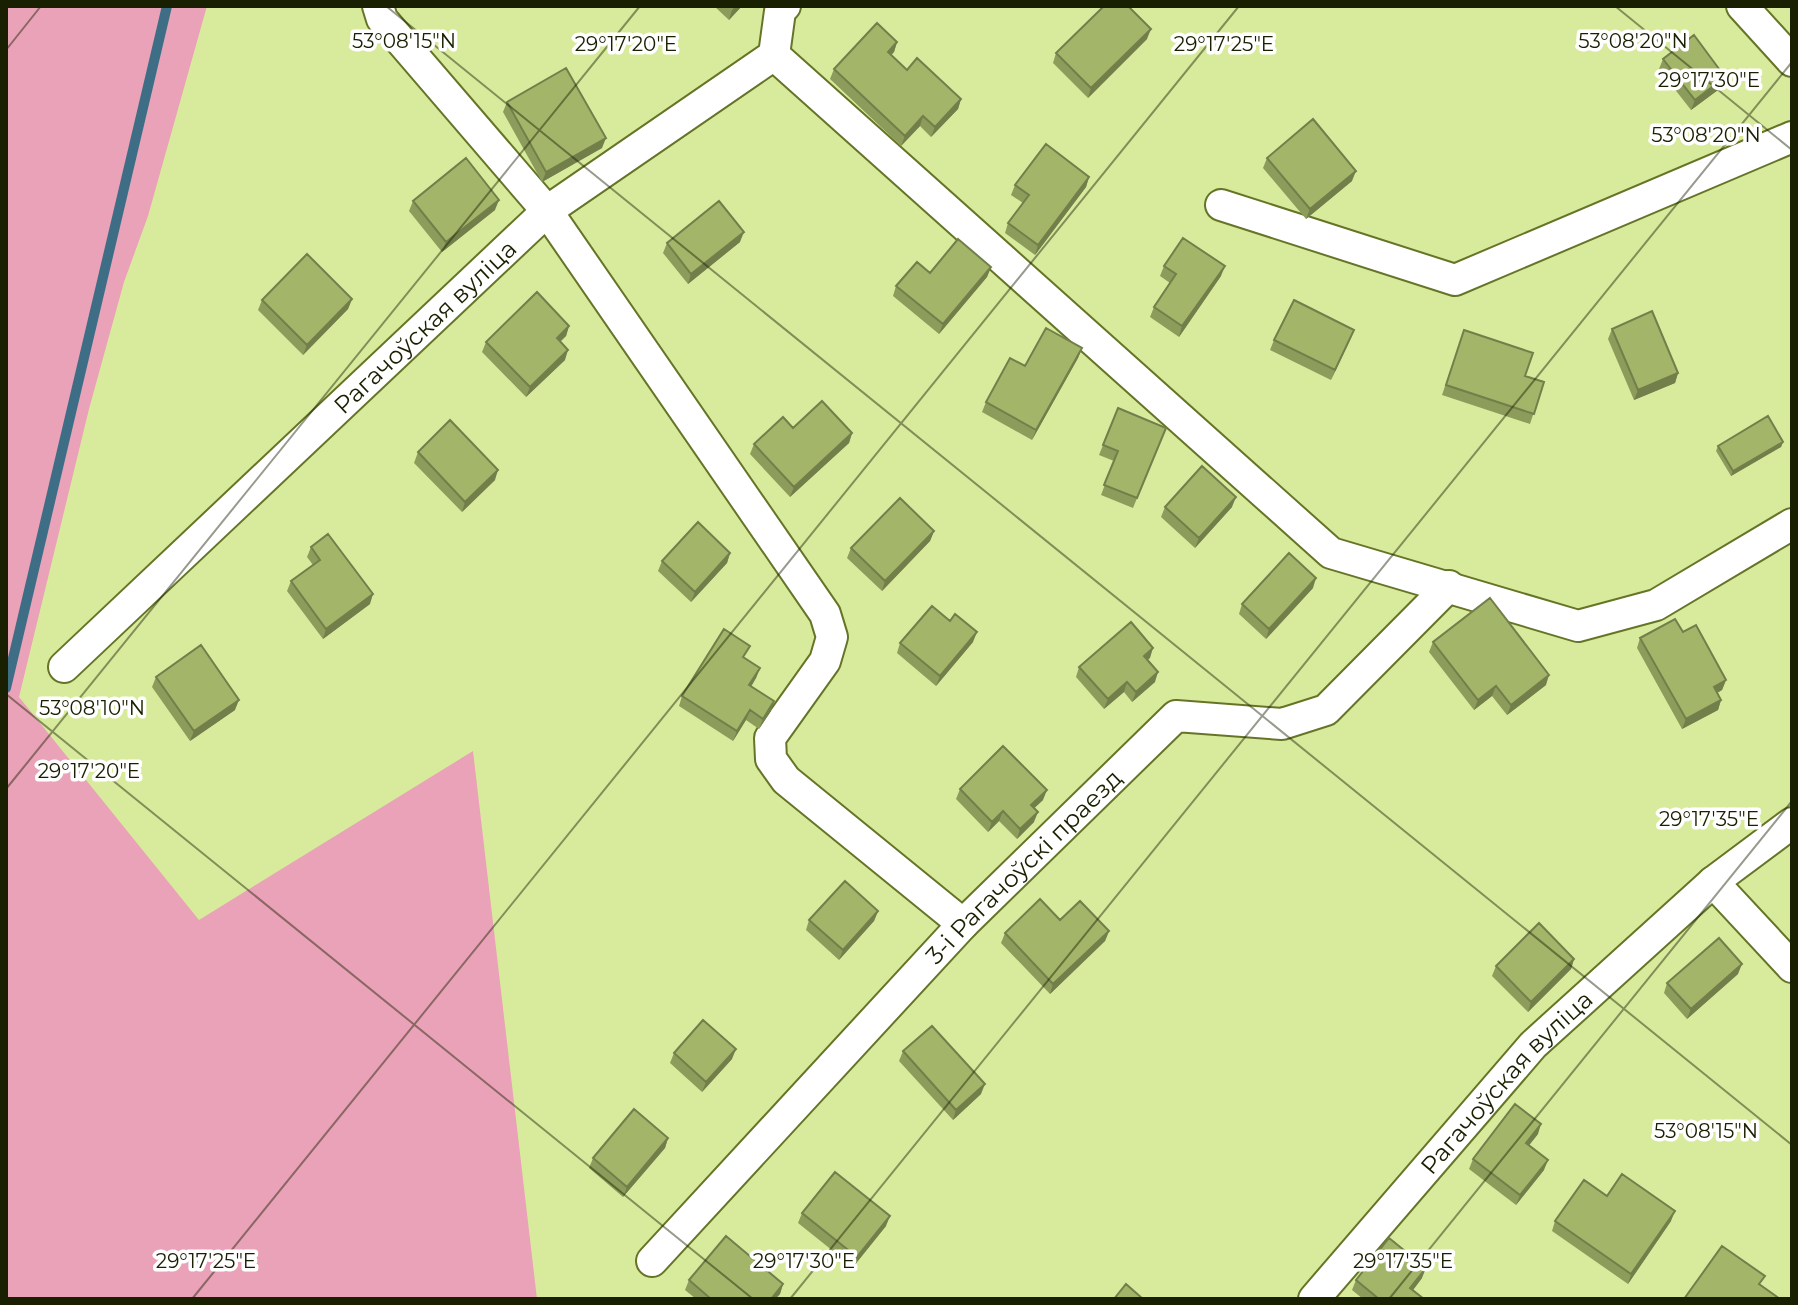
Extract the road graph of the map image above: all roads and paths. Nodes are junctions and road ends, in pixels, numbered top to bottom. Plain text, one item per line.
1 (378, 6) edge
2 (785, 6) edge
3 (1742, 6) edge
4 (774, 55) junction
5 (1792, 61) edge
6 (1792, 137) edge
7 (1221, 205) dead end
8 (547, 211) junction
9 (1792, 524) edge
10 (1449, 586) junction
11 (64, 667) dead end
12 (1792, 823) edge
13 (1713, 882) junction
14 (963, 924) junction
15 (1792, 967) edge
16 (652, 1261) dead end
17 (1314, 1299) edge

1 - 8 street
2 - 4 street
3 - 5 street
4 - 8 street, Рагачоўская вуліца
4 - 10 street
6 - 7 street
8 - 11 street, Рагачоўская вуліца
8 - 14 street
9 - 10 street
10 - 14 street, 3-і Рагачоўскі праезд
12 - 13 street, Рагачоўская вуліца
13 - 15 street
13 - 17 street, Рагачоўская вуліца
14 - 16 street, 3-і Рагачоўскі праезд

